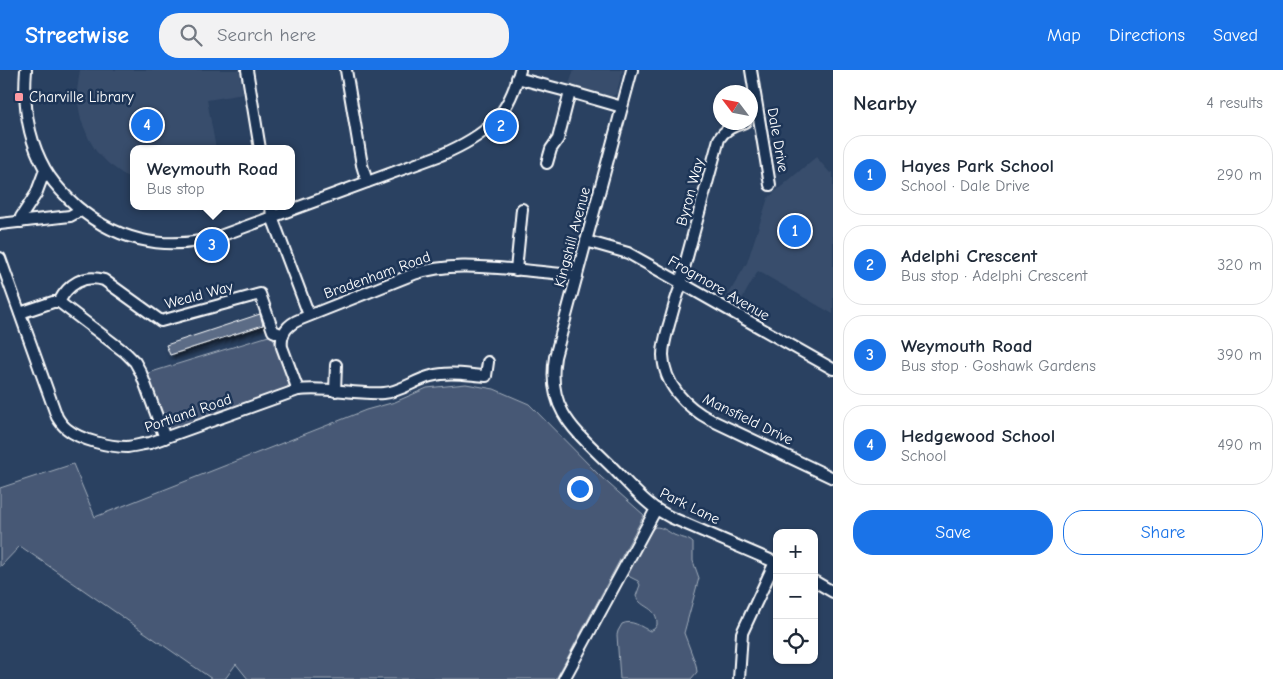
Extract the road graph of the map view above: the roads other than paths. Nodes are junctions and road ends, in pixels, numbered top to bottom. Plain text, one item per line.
1 (26, 70) edge
2 (247, 70) edge
3 (346, 70) edge
4 (632, 70) edge
5 (751, 70) edge
6 (518, 74) edge
7 (752, 85) edge
8 (570, 92) junction
9 (622, 106) junction
10 (727, 130) edge
11 (756, 130) edge
12 (259, 145) edge
13 (548, 163) dead end
14 (45, 170) junction
15 (367, 182) junction
16 (770, 185) dead end
17 (295, 204) edge
18 (522, 209) dead end
19 (82, 210) junction
20 (272, 211) edge
21 (21, 222) junction
22 (0, 224) edge
23 (586, 241) junction
24 (0, 258) edge
25 (516, 270) junction
26 (577, 276) junction
27 (681, 283) junction
28 (59, 302) junction
29 (20, 313) junction
30 (309, 315) junction
31 (283, 334) junction
32 (488, 362) dead end
33 (336, 365) dead end
34 (833, 369) edge
35 (298, 390) junction
36 (336, 391) junction
37 (562, 413) joint
38 (165, 438) junction
39 (833, 478) edge
40 (656, 509) junction
41 (773, 561) edge
42 (773, 568) edge
43 (818, 583) edge
44 (833, 592) edge
45 (564, 679) edge
46 (739, 679) edge

1 - 14 street
2 - 12 street
3 - 15 street
4 - 9 street, Kingshill Avenue
5 - 7 street, Dale Drive
6 - 8 street
6 - 15 street
8 - 9 street
8 - 13 street
9 - 23 street, Kingshill Avenue
10 - 27 street, Byron Way
11 - 16 street, Dale Drive
14 - 19 street
14 - 21 street
15 - 17 street
18 - 25 street
19 - 20 street
19 - 21 street
20 - 30 street
21 - 22 street
23 - 26 street, Kingshill Avenue
23 - 27 street, Frogmore Avenue
24 - 29 street, Portland Road
25 - 26 street, Bradenham Road
25 - 30 street, Bradenham Road
26 - 37 street, Kingshill Avenue
27 - 34 street, Frogmore Avenue
27 - 39 street, Mansfield Drive
28 - 29 street
28 - 31 street, Weald Way
28 - 38 street
29 - 38 street, Portland Road
30 - 31 street, Bradenham Road
31 - 35 street
32 - 36 street, Portland Road
33 - 36 street
35 - 36 street, Portland Road
35 - 38 street, Portland Road
37 - 40 street, Park Lane
40 - 41 street, Park Lane
40 - 45 street
42 - 46 street
43 - 44 street

